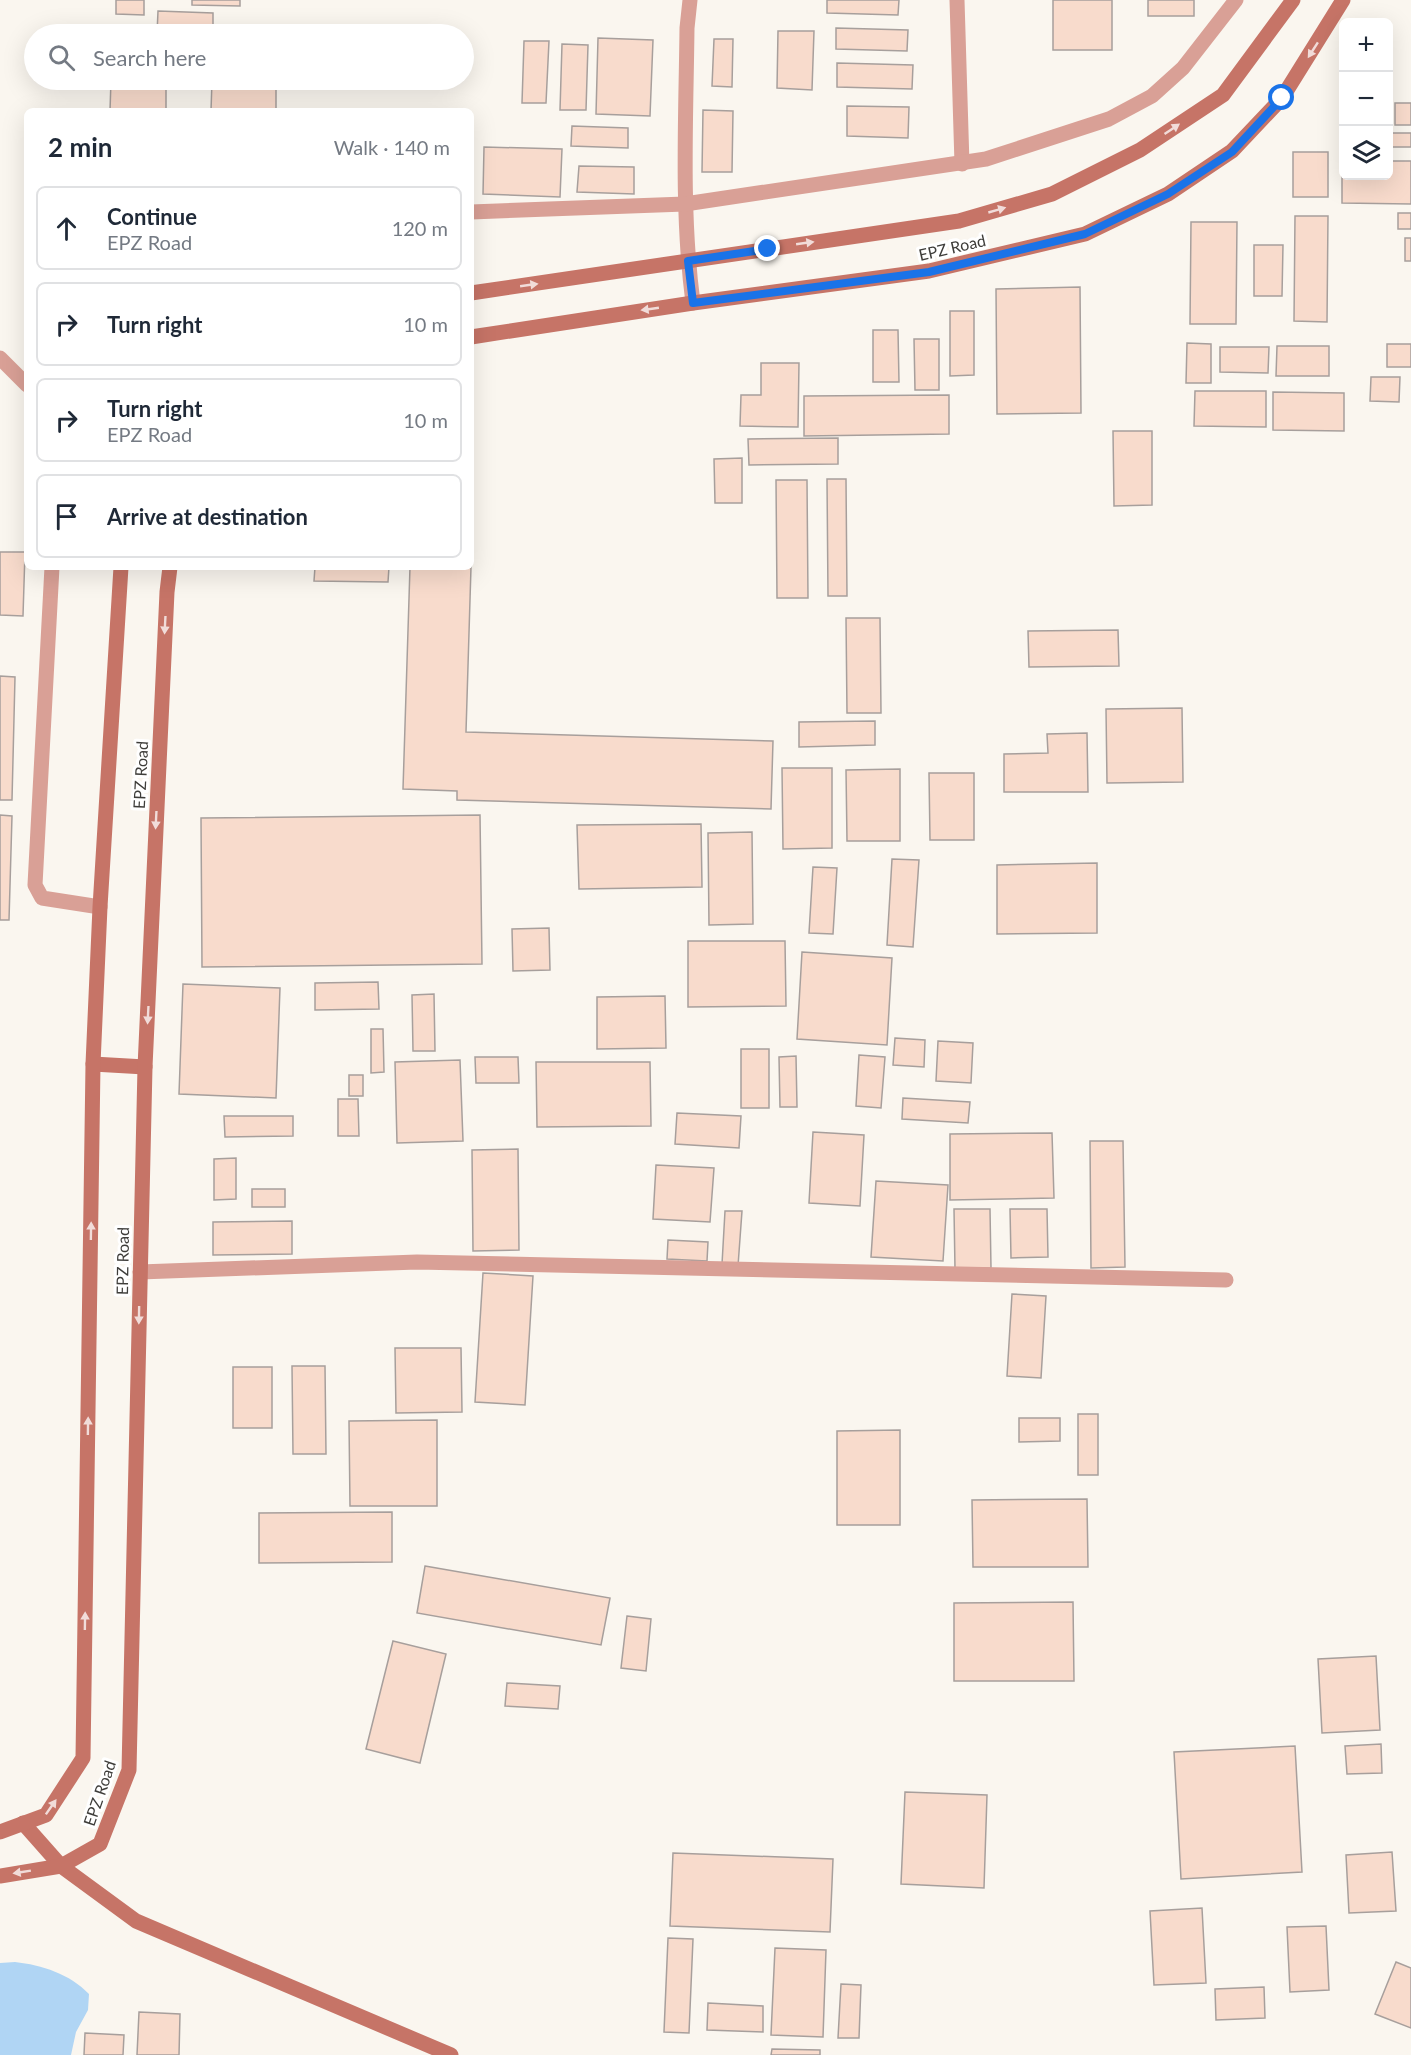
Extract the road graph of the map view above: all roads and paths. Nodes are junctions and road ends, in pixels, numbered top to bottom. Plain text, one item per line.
1 (690, 0) edge
2 (957, 0) edge
3 (1236, 0) edge
4 (1293, 0) edge
5 (1343, 0) edge
6 (962, 164) junction
7 (685, 204) junction
8 (474, 212) edge
9 (688, 261) junction
10 (474, 293) edge
11 (693, 303) junction
12 (474, 337) edge
13 (0, 358) edge
14 (24, 382) edge
15 (52, 570) edge
16 (121, 570) edge
17 (170, 570) edge
18 (100, 907) junction
19 (93, 1064) junction
20 (145, 1067) junction
21 (140, 1272) junction
22 (1226, 1280) dead end
23 (23, 1823) junction
24 (0, 1832) edge
25 (61, 1866) junction
26 (0, 1876) edge
27 (451, 2055) edge

1 - 7 street
2 - 6 street
3 - 6 street
9 -> 4 main road, EPZ Road
5 -> 11 main road, EPZ Road
6 - 7 street
7 - 8 street
7 - 9 street
10 -> 9 main road, EPZ Road
9 - 11 street
11 -> 12 main road, EPZ Road
13 - 14 street
15 - 18 street
16 - 18 main road, EPZ Road
17 -> 20 main road, EPZ Road
18 - 19 main road, EPZ Road
19 - 20 main road
23 -> 19 main road, EPZ Road
20 - 21 main road, EPZ Road
21 - 22 street
21 -> 25 main road, EPZ Road
23 - 24 main road, EPZ Road
23 - 25 main road
25 -> 26 main road, EPZ Road
25 - 27 main road

